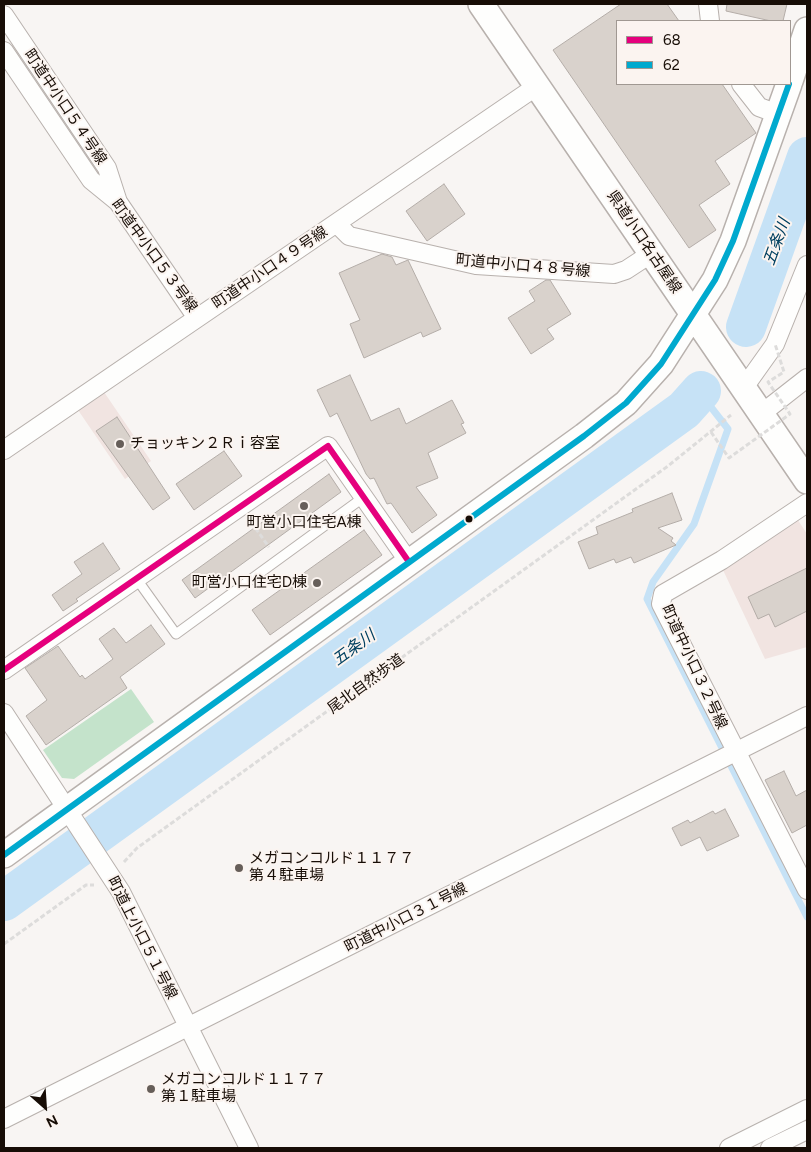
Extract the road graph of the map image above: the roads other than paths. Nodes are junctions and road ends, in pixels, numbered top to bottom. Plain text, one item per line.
1 (480, 4) edge
2 (708, 4) edge
3 (4, 15) edge
4 (710, 20) edge
5 (807, 30) edge
6 (4, 51) edge
7 (791, 76) edge
8 (742, 85) edge
9 (788, 85) edge
10 (537, 86) junction
11 (778, 114) junction
12 (118, 202) junction
13 (336, 223) junction
14 (652, 253) junction
15 (807, 265) edge
16 (198, 318) junction
17 (698, 322) junction
18 (807, 378) edge
19 (743, 389) junction
20 (762, 414) junction
21 (4, 450) edge
22 (807, 481) edge
23 (364, 497) junction
24 (807, 503) edge
25 (409, 562) junction
26 (136, 578) junction
27 (4, 670) edge
28 (4, 713) edge
29 (807, 716) edge
30 (738, 752) junction
31 (69, 814) junction
32 (4, 855) edge
33 (807, 890) edge
34 (187, 1027) junction
35 (807, 1109) edge
36 (4, 1119) edge
37 (807, 1130) edge
38 (249, 1148) edge
39 (729, 1148) edge
40 (770, 1148) edge

1 - 10 street, 県道小口名古屋線
2 - 4 street
3 - 12 street, 町道中小口５４号線
5 - 7 street
6 - 12 street, 町道中小口５３号線
8 - 11 street
9 - 11 street
10 - 13 street, 町道中小口４９号線
10 - 14 street, 県道小口名古屋線
11 - 17 street
12 - 16 street, 町道中小口５３号線
13 - 14 street, 町道中小口４８号線
13 - 16 street, 町道中小口４９号線
14 - 17 street, 県道小口名古屋線
15 - 19 street
16 - 21 street, 町道中小口４９号線
17 - 19 street, 県道小口名古屋線
17 - 25 street
18 - 20 street
19 - 20 street, 県道小口名古屋線
20 - 22 street, 県道小口名古屋線
23 - 25 street
23 - 26 street
23 - 26 lane
24 - 30 street, 町道中小口３２号線
25 - 31 street
26 - 27 street
28 - 31 street, 町道上小口５１号線
29 - 30 street, 町道中小口３１号線
30 - 33 street, 町道中小口３２号線
30 - 34 street, 町道中小口３１号線
31 - 32 street
31 - 34 street, 町道上小口５１号線
34 - 36 street, 町道中小口３１号線
34 - 38 street, 町道上小口５１号線
35 - 39 street
37 - 40 street

